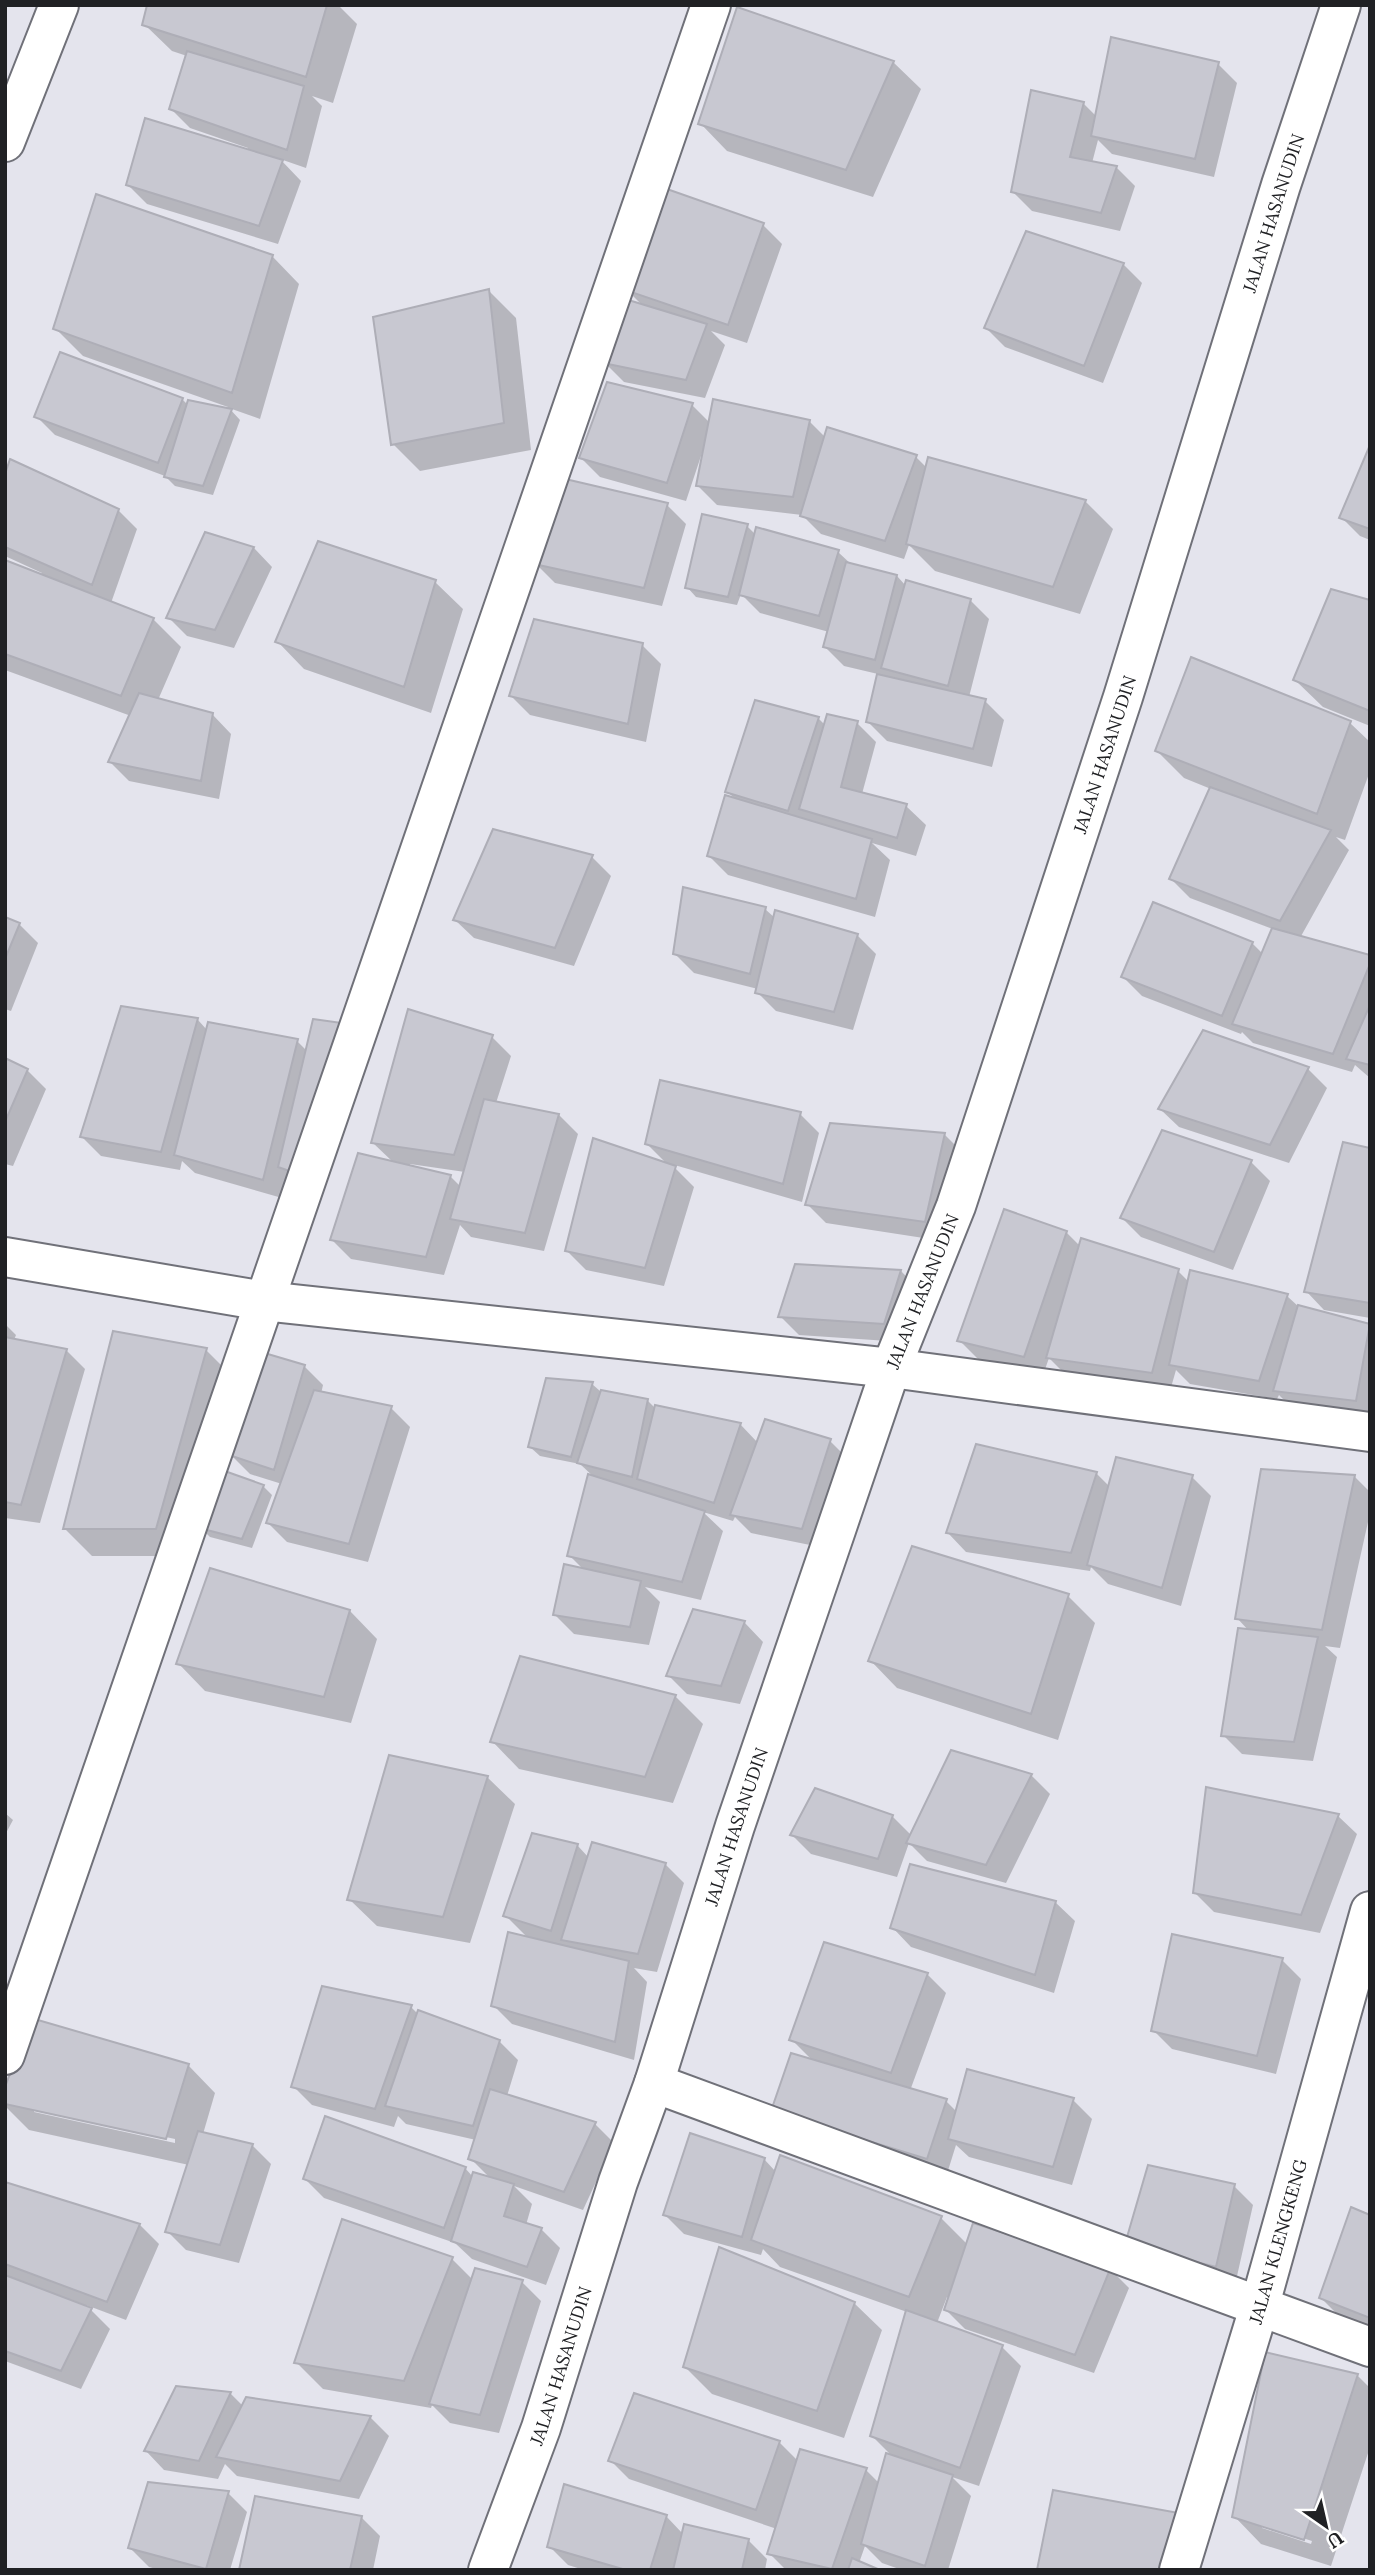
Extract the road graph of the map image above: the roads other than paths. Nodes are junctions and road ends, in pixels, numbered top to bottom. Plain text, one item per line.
1 (60, 5) edge
2 (711, 5) edge
3 (1340, 5) edge
4 (5, 142) edge
5 (5, 1257) edge
6 (264, 1301) junction
7 (891, 1368) junction
8 (1370, 1432) edge
9 (1370, 1911) edge
10 (5, 2055) edge
11 (654, 2083) junction
12 (1259, 2308) junction
13 (1370, 2347) edge
14 (488, 2570) edge
15 (1179, 2570) edge

1 - 4 street
2 - 6 street
3 - 7 street, JALAN HASANUDIN
5 - 6 street
6 - 7 street
6 - 10 street
7 - 8 street
7 - 11 street, JALAN HASANUDIN
9 - 12 street, JALAN KLENGKENG
11 - 12 street
11 - 14 street, JALAN HASANUDIN
12 - 13 street
12 - 15 street, JALAN KLENGKENG

